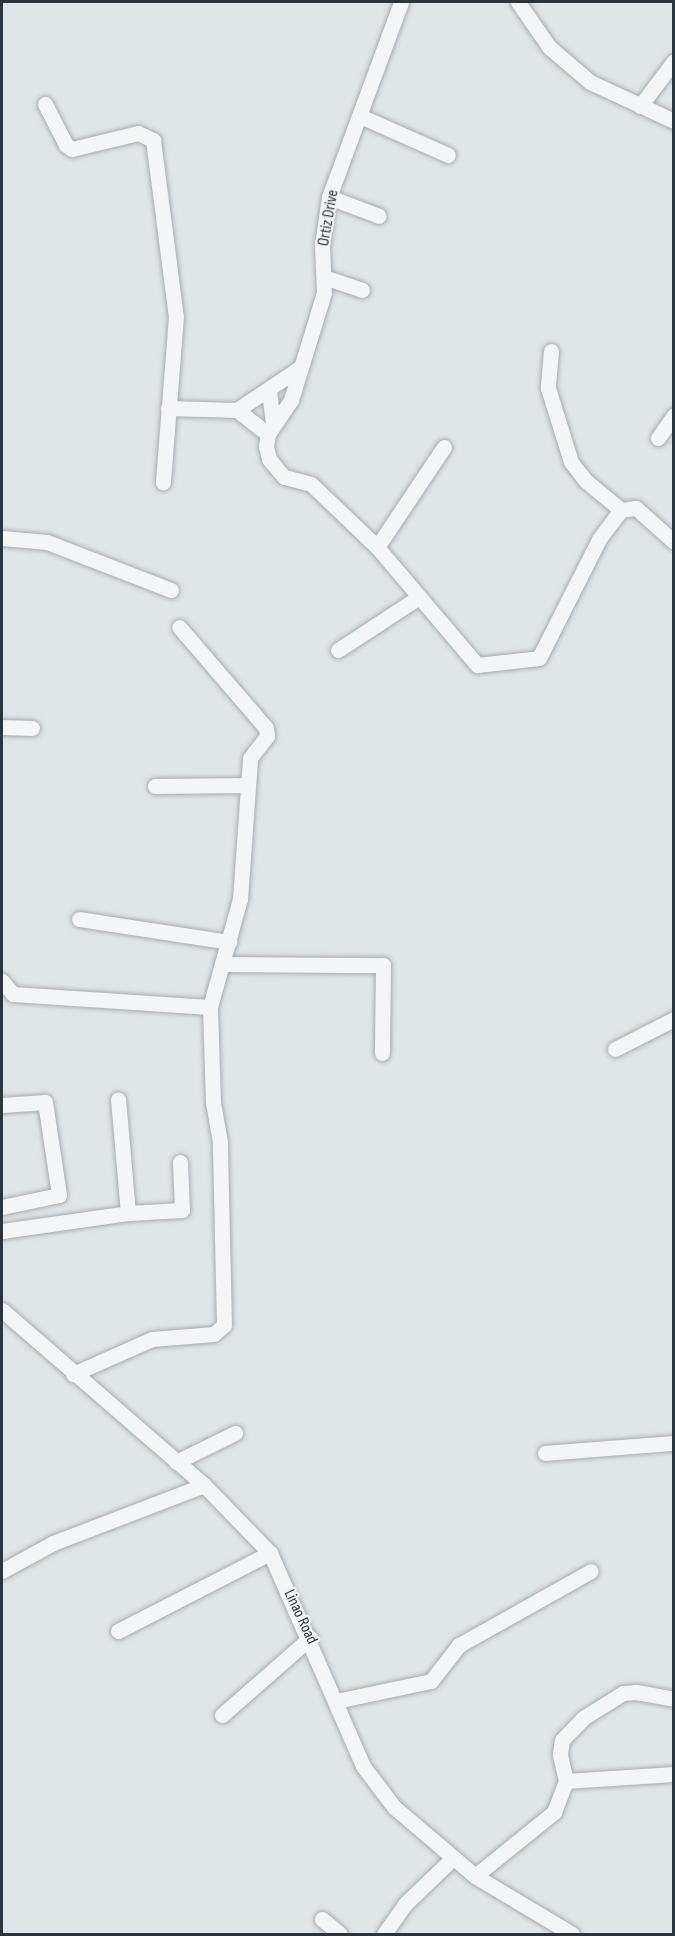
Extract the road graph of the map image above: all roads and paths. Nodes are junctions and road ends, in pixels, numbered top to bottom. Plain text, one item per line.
1 (401, 2) edge
2 (518, 2) edge
3 (674, 61) edge
4 (45, 104) dead end
5 (640, 106) junction
6 (360, 116) junction
7 (674, 120) edge
8 (448, 155) dead end
9 (329, 197) junction
10 (379, 216) dead end
11 (324, 277) junction
12 (362, 290) dead end
13 (551, 351) dead end
14 (301, 367) junction
15 (269, 391) junction
16 (168, 408) junction
17 (237, 410) junction
18 (674, 415) edge
19 (270, 430) junction
20 (658, 438) dead end
21 (444, 447) dead end
22 (163, 482) dead end
23 (621, 510) junction
24 (2, 537) edge
25 (674, 542) edge
26 (377, 547) junction
27 (171, 590) dead end
28 (420, 597) junction
29 (179, 627) dead end
30 (338, 650) dead end
31 (2, 727) edge
32 (32, 728) dead end
33 (248, 785) junction
34 (155, 786) dead end
35 (79, 919) dead end
36 (229, 942) junction
37 (225, 964) junction
38 (2, 981) edge
39 (210, 1006) junction
40 (674, 1019) edge
41 (615, 1049) dead end
42 (382, 1053) dead end
43 (118, 1099) dead end
44 (2, 1105) edge
45 (180, 1162) dead end
46 (2, 1207) edge
47 (128, 1213) junction
48 (2, 1232) edge
49 (2, 1310) edge
50 (73, 1374) junction
51 (235, 1433) dead end
52 (674, 1434) edge
53 (673, 1444) edge
54 (545, 1453) dead end
55 (176, 1462) junction
56 (204, 1485) junction
57 (270, 1553) junction
58 (2, 1571) edge
59 (591, 1571) dead end
60 (118, 1631) dead end
61 (310, 1638) junction
62 (674, 1699) edge
63 (336, 1701) junction
64 (222, 1715) dead end
65 (674, 1774) edge
66 (566, 1781) junction
67 (452, 1859) junction
68 (475, 1876) junction
69 (322, 1919) dead end
70 (340, 1935) edge
71 (384, 1935) edge
72 (572, 1935) edge

1 - 6 street, Ortiz Drive
2 - 5 street
3 - 5 street
4 - 16 street
5 - 7 street
6 - 8 street
6 - 9 street, Ortiz Drive
9 - 10 street
9 - 11 street, Ortiz Drive
11 - 12 street
11 - 14 street, Ortiz Drive
13 - 23 street
14 - 15 street
14 - 19 street, Ortiz Drive
15 - 17 street
15 - 19 street
16 - 17 street
16 - 22 street
17 - 19 street
18 - 20 street
19 - 26 street
21 - 26 street
23 - 25 street
23 - 28 street
24 - 27 street
26 - 28 street
28 - 30 street
29 - 33 street
31 - 32 street
33 - 34 street
33 - 36 street
35 - 36 street
36 - 37 street
37 - 39 street
37 - 42 street
38 - 39 street
39 - 50 street
40 - 41 street
43 - 47 street
44 - 46 street
45 - 47 street
47 - 48 street
49 - 50 street, Linao Road
50 - 55 street, Linao Road
51 - 55 street
52 - 53 street
53 - 54 street
55 - 56 street, Linao Road
56 - 57 street, Linao Road
56 - 58 street
57 - 60 street
57 - 61 street, Linao Road
59 - 63 street
61 - 63 street, Linao Road
61 - 64 street
62 - 66 street
63 - 67 street, Linao Road
65 - 66 street
66 - 68 street
67 - 68 street, Linao Road
67 - 71 street
68 - 72 street, Linao Road
69 - 70 street

